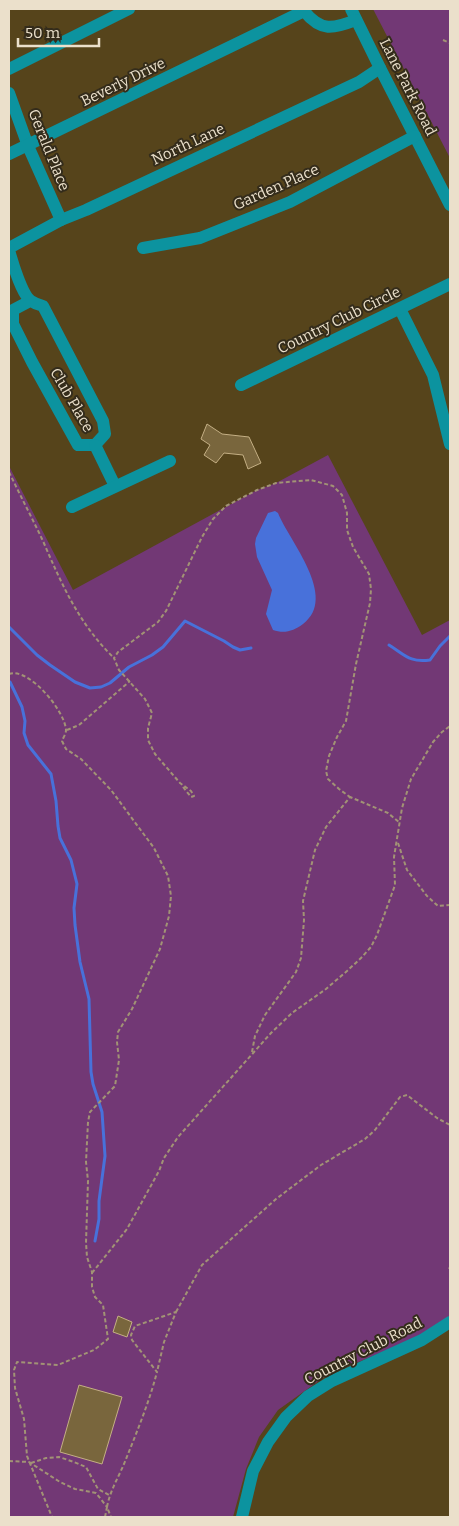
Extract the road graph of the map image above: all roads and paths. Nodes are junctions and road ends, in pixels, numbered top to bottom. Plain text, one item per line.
1 (129, 9) edge
2 (304, 10) edge
3 (354, 14) edge
4 (443, 40) dead end
5 (450, 43) edge
6 (380, 68) junction
7 (9, 69) edge
8 (9, 92) edge
9 (415, 136) junction
10 (28, 146) junction
11 (9, 154) edge
12 (450, 205) edge
13 (61, 220) junction
14 (143, 248) dead end
15 (9, 249) edge
16 (13, 276) edge
17 (450, 284) edge
18 (30, 301) junction
19 (11, 305) edge
20 (400, 310) junction
21 (241, 385) dead end
22 (450, 444) edge
23 (95, 445) junction
24 (170, 461) dead end
25 (9, 472) edge
26 (115, 486) junction
27 (72, 507) dead end
28 (114, 658) junction
29 (9, 674) edge
30 (130, 681) junction
31 (450, 726) edge
32 (67, 730) dead end
33 (183, 788) dead end
34 (350, 797) junction
35 (400, 822) junction
36 (397, 840) junction
37 (450, 905) edge
38 (251, 1054) junction
39 (450, 1125) edge
40 (92, 1274) junction
41 (176, 1312) junction
42 (450, 1322) edge
43 (157, 1372) junction
44 (9, 1461) edge
45 (30, 1463) junction
46 (109, 1496) junction
47 (107, 1507) junction
48 (52, 1517) edge
49 (104, 1517) edge
50 (111, 1517) edge
51 (242, 1517) edge

1 - 7 street
2 - 3 street, Beverly Drive
2 - 10 street, Beverly Drive
3 - 6 street, Lane Park Road
4 - 5 path
6 - 9 street, Lane Park Road
6 - 13 street, North Lane
8 - 10 street, Gerald Place
9 - 12 street, Lane Park Road
9 - 14 street, Garden Place
10 - 11 street, Beverly Drive
10 - 13 street, Gerald Place
13 - 15 street, North Lane
15 - 16 street, Club Place
16 - 18 street, Club Place
17 - 20 street, Country Club Circle
18 - 19 street, Club Place
18 - 23 street, Club Place
19 - 23 street, Club Place
20 - 21 street, Country Club Circle
20 - 22 street
23 - 26 street
24 - 26 street
25 - 28 path
26 - 27 street
28 - 30 path
28 - 34 path
29 - 40 path
30 - 32 path
30 - 33 path
31 - 35 path
34 - 35 path
34 - 38 path
35 - 36 path
36 - 37 path
36 - 38 path
38 - 40 path
39 - 41 path
40 - 45 path
41 - 43 path
41 - 43 path
42 - 51 street, Country Club Road
43 - 46 path
44 - 45 path
45 - 46 path
45 - 47 path
45 - 48 path
46 - 47 path
47 - 49 path
47 - 50 path

